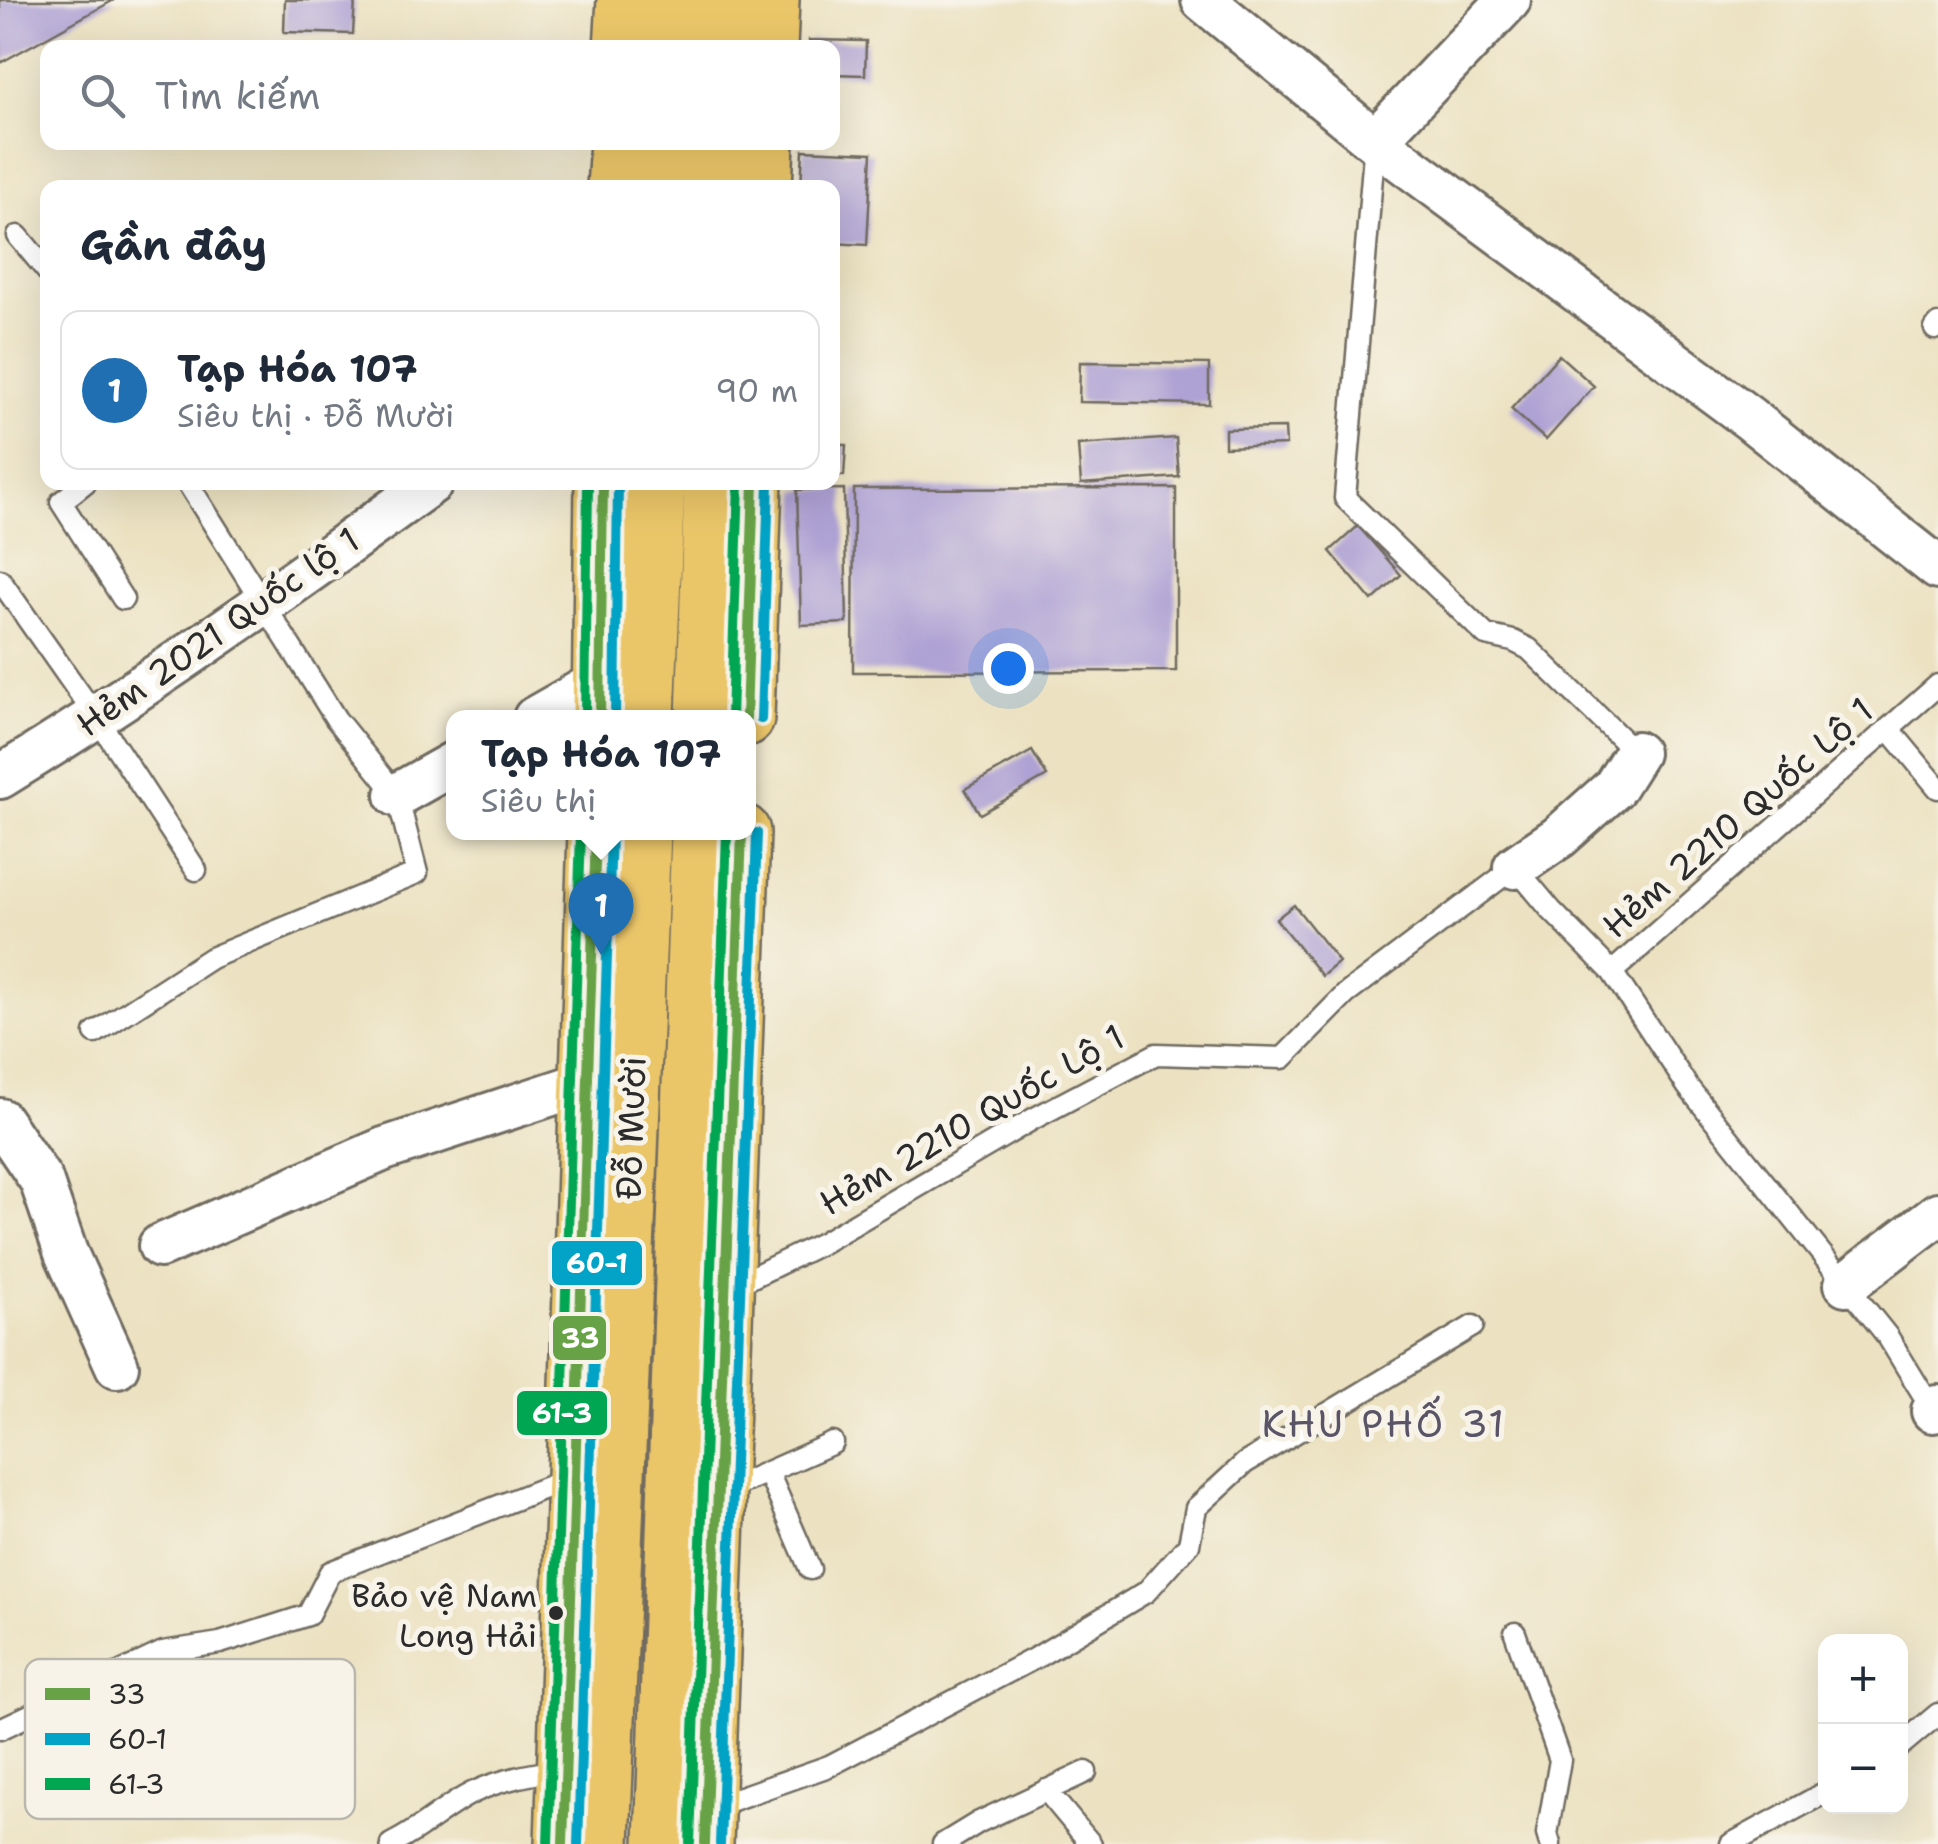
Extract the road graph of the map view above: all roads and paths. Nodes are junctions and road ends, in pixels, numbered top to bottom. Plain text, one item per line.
1 (625, 0) edge
2 (676, 0) edge
3 (730, 0) edge
4 (771, 0) edge
5 (1203, 0) edge
6 (1509, 0) edge
7 (622, 40) edge
8 (674, 40) edge
9 (728, 40) edge
10 (769, 40) edge
11 (1375, 142) junction
12 (618, 150) edge
13 (670, 150) edge
14 (724, 150) edge
15 (766, 150) edge
16 (616, 180) edge
17 (669, 180) edge
18 (723, 180) edge
19 (764, 180) edge
20 (18, 236) dead end
21 (40, 262) edge
22 (76, 490) edge
23 (193, 490) edge
24 (421, 490) edge
25 (602, 490) edge
26 (657, 490) edge
27 (712, 490) edge
28 (754, 490) edge
29 (1938, 568) edge
30 (0, 580) edge
31 (123, 599) dead end
32 (264, 605) junction
33 (1938, 686) edge
34 (600, 699) edge
35 (562, 710) edge
36 (647, 710) edge
37 (704, 710) edge
38 (746, 710) edge
39 (97, 718) junction
40 (1888, 729) junction
41 (1636, 752) joint
42 (446, 767) edge
43 (0, 777) edge
44 (1938, 788) edge
45 (397, 795) junction
46 (596, 840) edge
47 (642, 840) edge
48 (700, 840) edge
49 (742, 840) edge
50 (1515, 867) junction
51 (196, 870) dead end
52 (1612, 972) junction
53 (95, 1033) dead end
54 (588, 1082) junction
55 (0, 1120) edge
56 (1938, 1214) edge
57 (160, 1246) dead end
58 (1846, 1284) junction
59 (726, 1290) junction
60 (1473, 1326) dead end
61 (117, 1366) dead end
62 (1936, 1413) edge
63 (832, 1442) dead end
64 (768, 1472) junction
65 (577, 1476) junction
66 (718, 1494) junction
67 (810, 1569) dead end
68 (1515, 1634) dead end
69 (147, 1659) edge
70 (1938, 1714) edge
71 (25, 1717) edge
72 (0, 1729) edge
73 (1908, 1739) edge
74 (566, 1768) junction
75 (1086, 1772) dead end
76 (1046, 1790) junction
77 (1818, 1796) edge
78 (706, 1826) edge
79 (391, 1844) edge
80 (564, 1844) edge
81 (602, 1844) edge
82 (663, 1844) edge
83 (943, 1844) edge
84 (1091, 1844) edge
85 (1550, 1844) edge
86 (1732, 1844) edge

1 - 7 highway
2 - 8 highway
3 - 9 highway
4 - 10 highway
5 - 11 street
6 - 11 street
11 - 29 street
11 - 41 lane
12 - 16 highway
13 - 17 highway
14 - 18 highway
15 - 19 highway
20 - 21 lane
22 - 31 lane
23 - 32 lane
24 - 32 street, Hẻm 2021 Quốc lộ 1
25 - 34 highway
26 - 36 highway
27 - 37 highway
28 - 38 highway
30 - 39 lane
32 - 39 street, Hẻm 2021 Quốc lộ 1
32 - 45 lane
33 - 40 lane, Hẻm 2210 Quốc Lộ 1
34 - 35 street
39 - 43 street, Hẻm 2021 Quốc lộ 1
39 - 51 lane
40 - 44 lane
40 - 52 lane, Hẻm 2210 Quốc Lộ 1
41 - 50 street
42 - 45 street
45 - 53 lane
46 - 54 highway, Đỗ Mười
47 - 81 highway, Đỗ Mười
48 - 82 highway, Đỗ Mười
49 - 59 highway
50 - 52 lane, Hẻm 2210 Quốc Lộ 1
50 - 59 lane, Hẻm 2210 Quốc Lộ 1
52 - 58 lane
54 - 57 street
54 - 65 highway, Đỗ Mười
55 - 61 street
56 - 58 street
58 - 62 lane
59 - 66 highway
60 - 78 lane
63 - 64 lane
64 - 66 lane
64 - 67 lane
65 - 69 lane
65 - 74 highway, Đỗ Mười
66 - 78 highway
68 - 85 lane
70 - 73 lane
71 - 72 lane
74 - 79 lane
74 - 80 highway, Đỗ Mười
75 - 76 lane
76 - 83 lane
76 - 84 lane
77 - 86 lane

